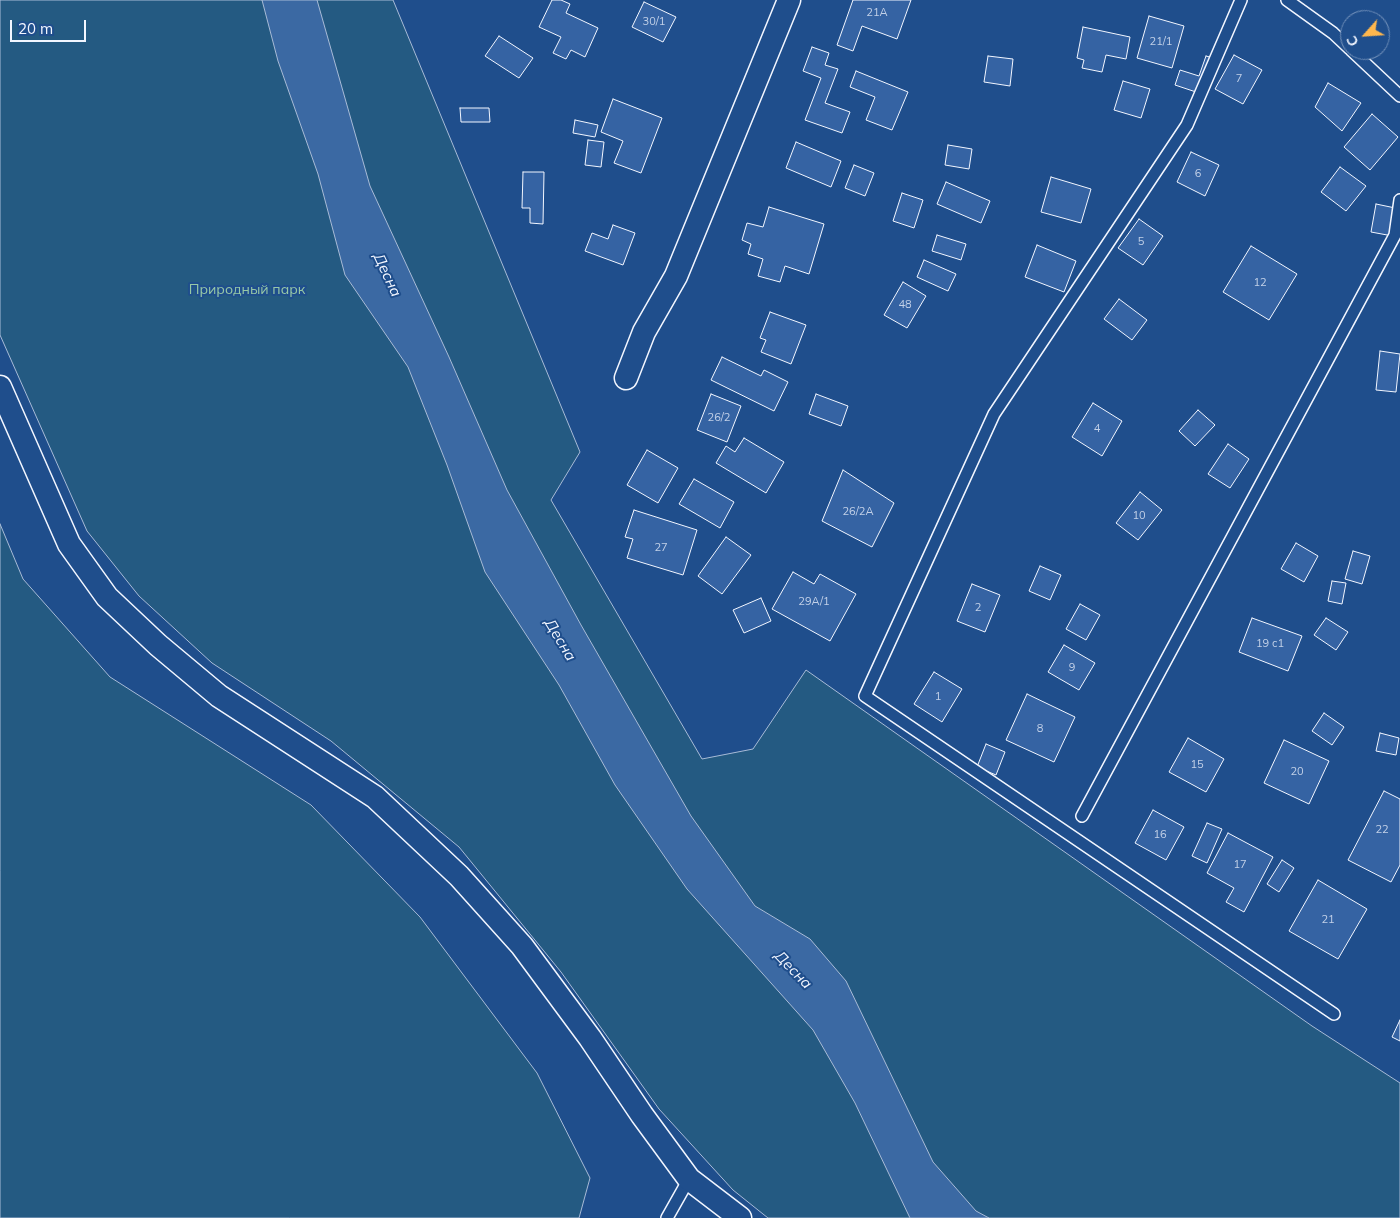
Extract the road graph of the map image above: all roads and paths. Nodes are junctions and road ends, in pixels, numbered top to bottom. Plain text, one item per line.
1 (789, 0) edge
2 (1241, 0) edge
3 (1287, 0) edge
4 (1340, 39) edge
5 (1362, 60) edge
6 (1400, 96) edge
7 (1400, 200) edge
8 (626, 378) dead end
9 (0, 387) edge
10 (1082, 816) dead end
11 (1334, 1014) dead end
12 (689, 1179) junction
13 (667, 1218) edge
14 (740, 1218) edge

1 - 8 street
2 - 11 lane
3 - 4 lane
5 - 6 lane
7 - 10 lane
9 - 12 street
12 - 13 lane
12 - 14 street

